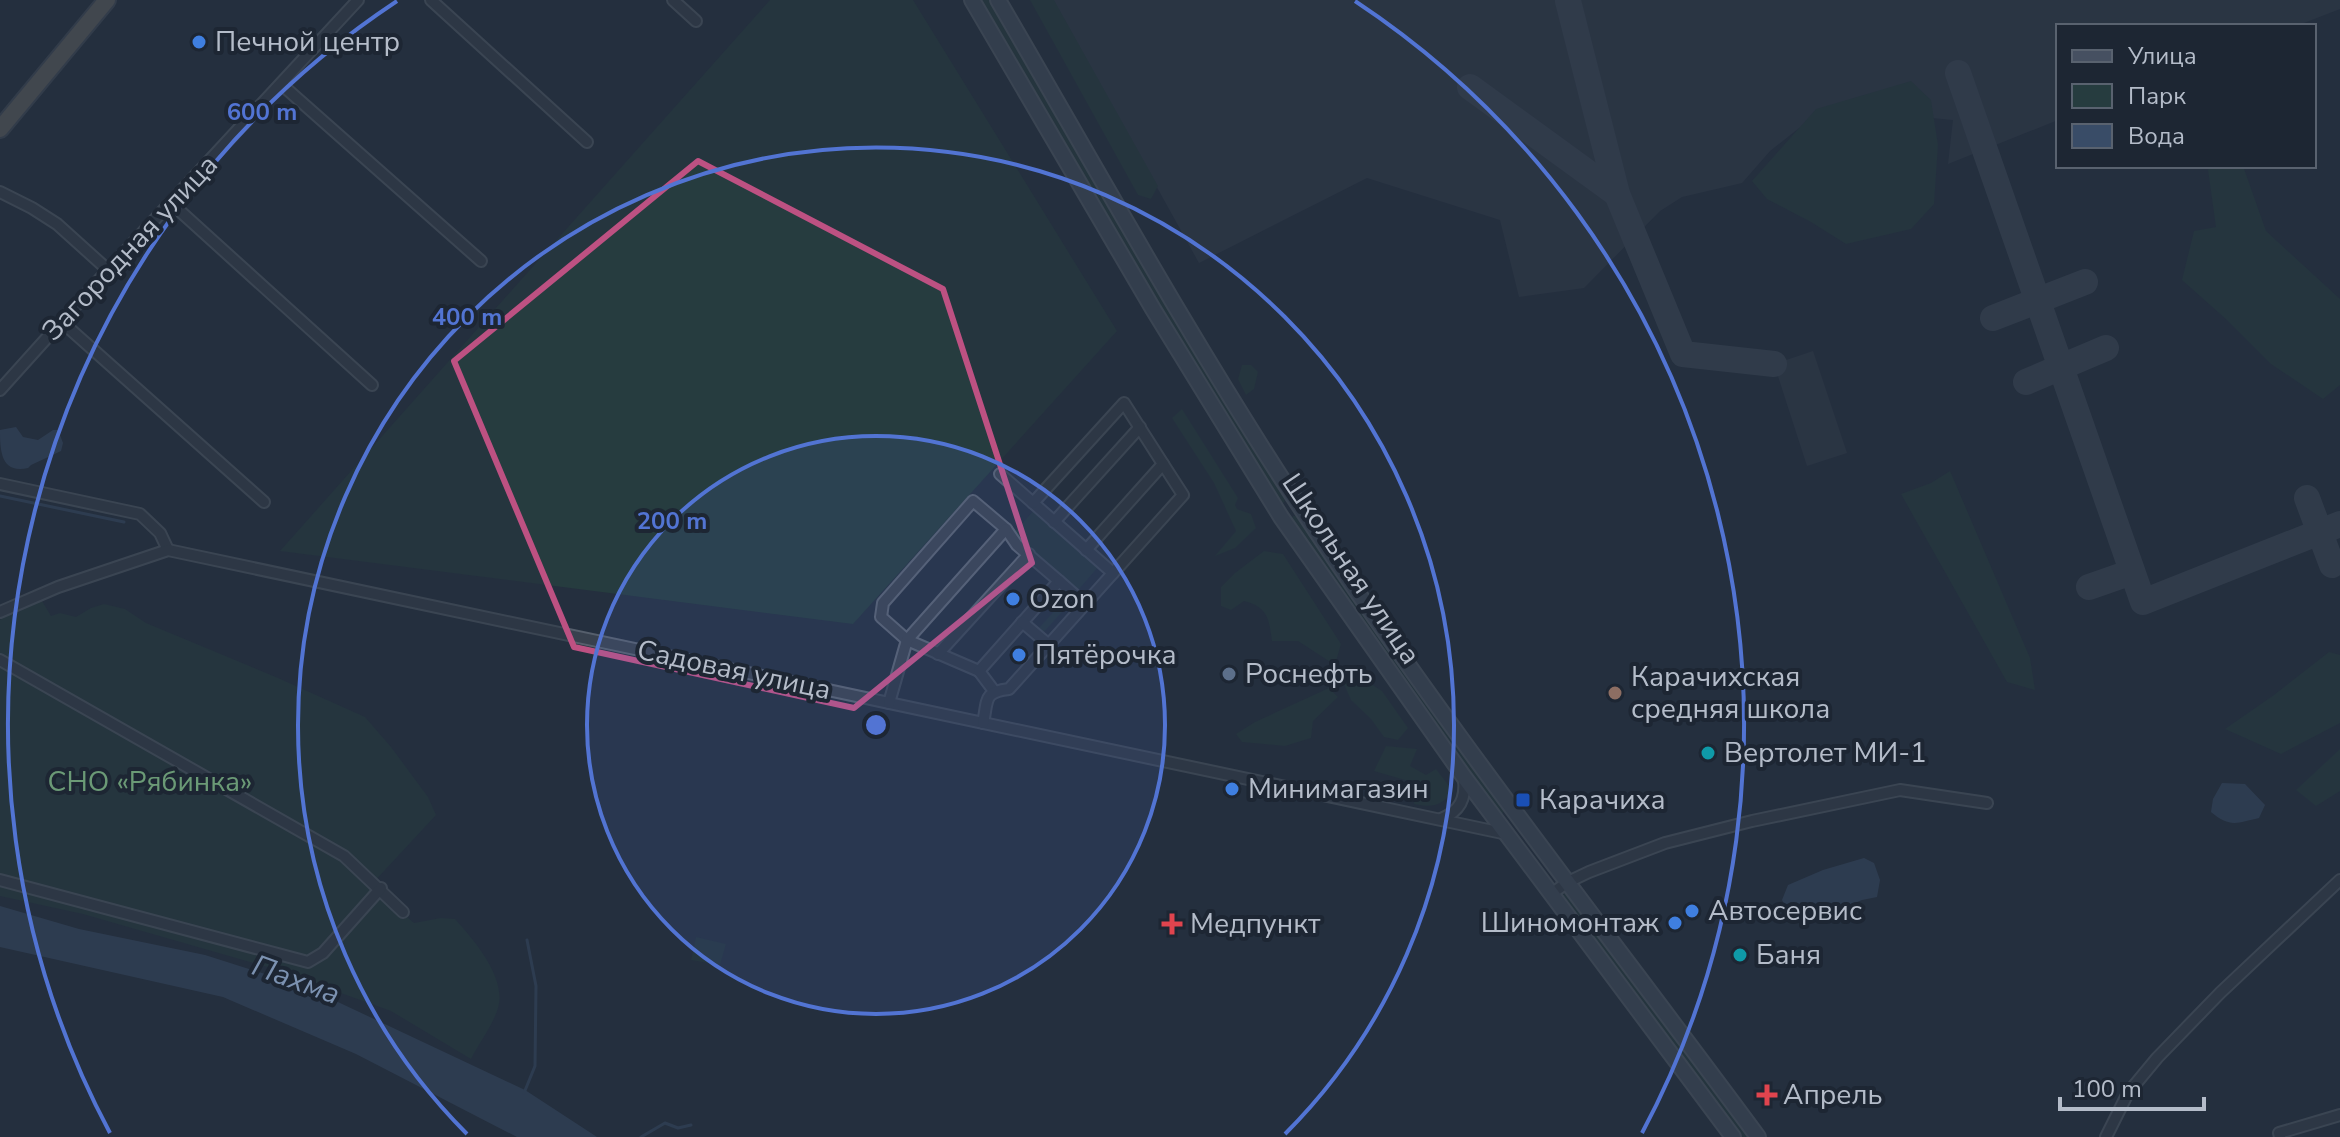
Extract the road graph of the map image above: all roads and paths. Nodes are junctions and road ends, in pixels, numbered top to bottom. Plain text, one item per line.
1 (94, 0) edge
2 (107, 0) edge
3 (358, 0) edge
4 (431, 0) edge
5 (673, 0) edge
6 (972, 0) edge
7 (998, 0) edge
8 (696, 21) dead end
9 (281, 84) junction
10 (0, 113) edge
11 (0, 129) edge
12 (587, 142) dead end
13 (0, 192) edge
14 (171, 203) junction
15 (481, 261) dead end
16 (108, 270) junction
17 (62, 322) junction
18 (372, 385) dead end
19 (0, 390) edge
20 (1140, 427) junction
21 (1163, 464) junction
22 (1000, 474) dead end
23 (0, 484) edge
24 (264, 502) dead end
25 (1033, 503) junction
26 (1299, 505) junction
27 (1281, 517) junction
28 (1054, 522) junction
29 (1006, 529) junction
30 (168, 550) junction
31 (1086, 550) junction
32 (1029, 554) junction
33 (1113, 573) junction
34 (1059, 581) junction
35 (1085, 604) junction
36 (0, 612) edge
37 (1022, 622) junction
38 (907, 640) junction
39 (1049, 645) junction
40 (938, 654) junction
41 (0, 660) edge
42 (979, 671) junction
43 (994, 691) junction
44 (889, 703) junction
45 (983, 723) junction
46 (1464, 777) junction
47 (1987, 803) dead end
48 (1440, 820) junction
49 (1524, 823) junction
50 (1507, 834) junction
51 (0, 880) edge
52 (1568, 882) junction
53 (2338, 887) edge
54 (381, 888) junction
55 (1551, 894) junction
56 (403, 912) dead end
57 (2340, 1115) edge
58 (2280, 1135) edge
59 (1733, 1137) edge
60 (1758, 1137) edge
61 (2106, 1137) edge

1 - 10 highway
2 - 11 highway
3 - 9 street, Загородная улица
4 - 12 street
5 - 8 street
6 - 27 main road, Школьная улица
7 - 26 main road, Школьная улица
9 - 14 street, Загородная улица
9 - 15 street
13 - 16 street
14 - 16 street, Загородная улица
14 - 18 street
16 - 17 street, Загородная улица
17 - 19 street, Загородная улица
17 - 24 street
20 - 21 street
20 - 25 street
20 - 28 street
21 - 31 street
21 - 33 street
22 - 25 street
23 - 30 street
25 - 28 street
26 - 27 main road
26 - 49 main road, Школьная улица
27 - 46 main road, Школьная улица
28 - 31 street
29 - 32 street
29 - 38 street
29 - 38 street
30 - 36 street
30 - 44 street, Садовая улица
31 - 33 street
32 - 34 street
32 - 40 street
33 - 35 street
34 - 35 street
34 - 37 street
35 - 39 street
37 - 39 street
37 - 42 street
38 - 40 street
38 - 44 street
39 - 43 street
40 - 42 street
41 - 54 street
42 - 43 street
43 - 45 street
44 - 45 street, Садовая улица
45 - 48 street, Садовая улица
46 - 48 street
46 - 50 main road, Школьная улица
47 - 52 street
48 - 50 street, Садовая улица
49 - 50 main road
49 - 52 main road, Школьная улица
50 - 55 main road, Школьная улица
51 - 54 street
52 - 55 street
52 - 60 main road, Школьная улица
53 - 61 street
54 - 56 street
55 - 59 main road, Школьная улица
57 - 58 street

